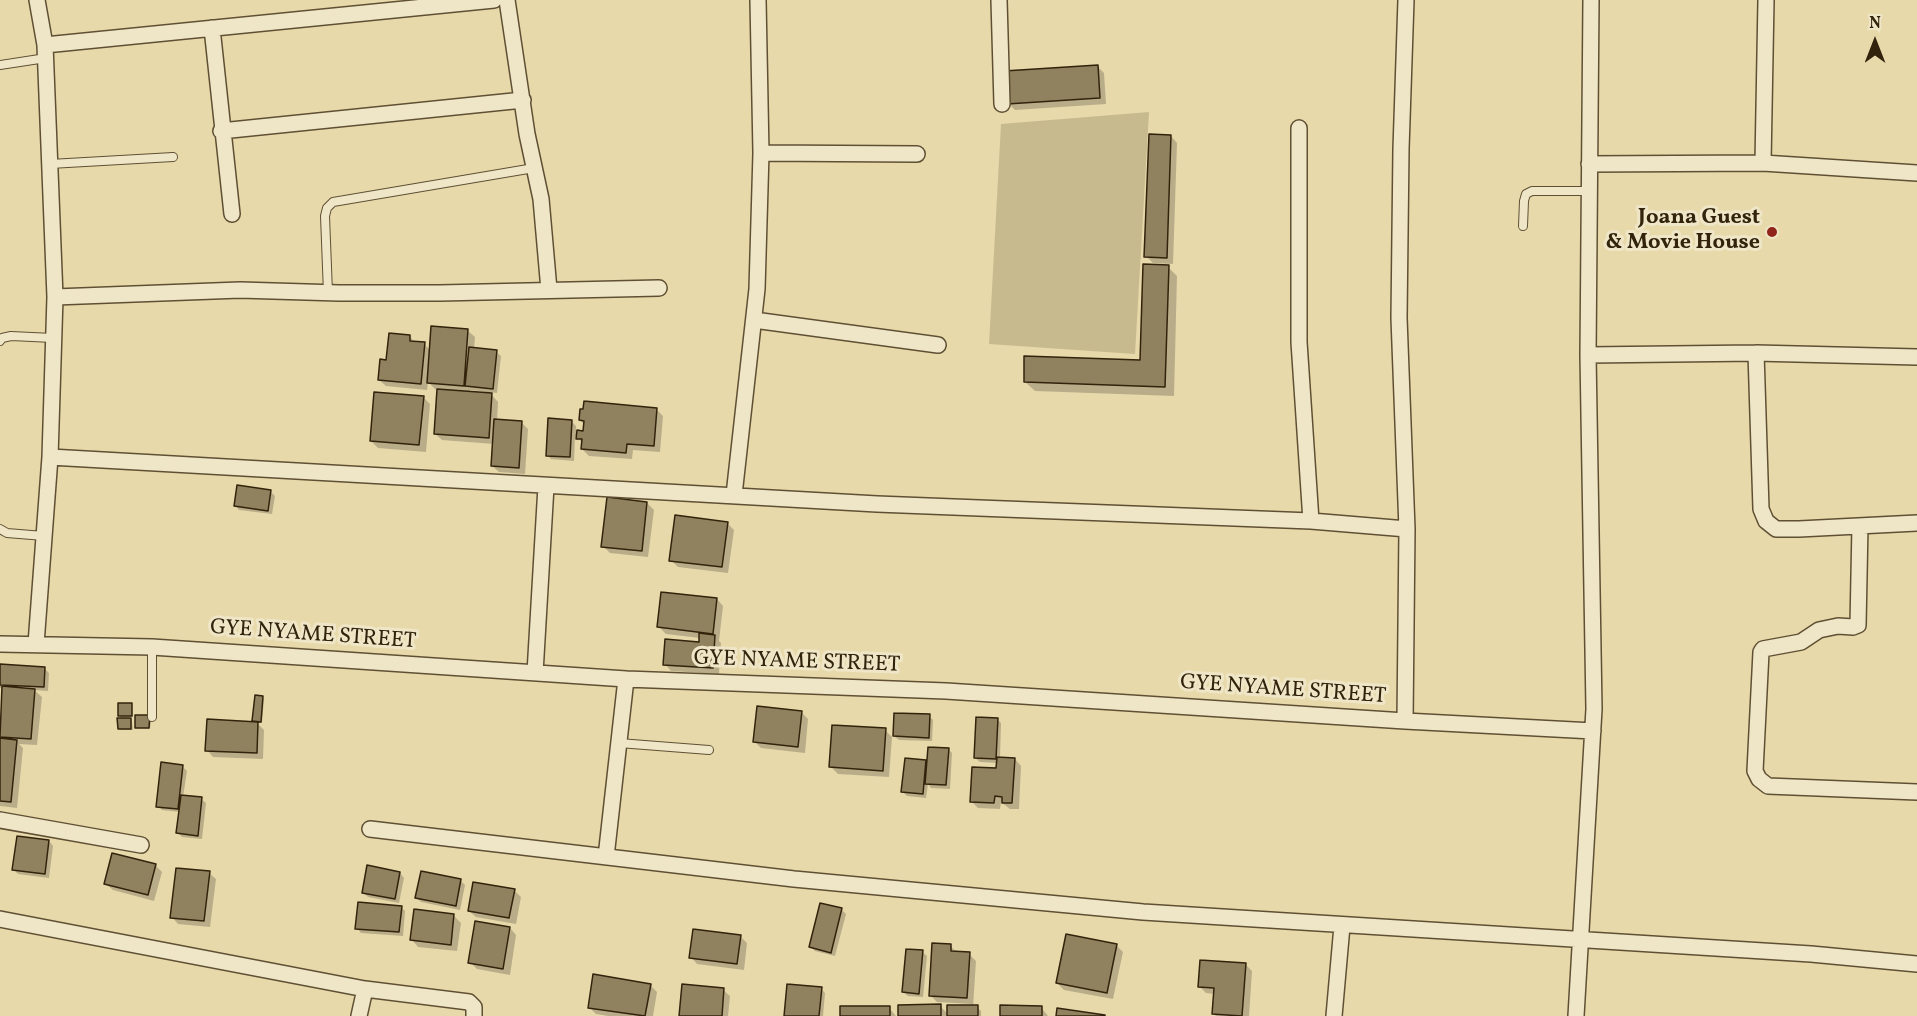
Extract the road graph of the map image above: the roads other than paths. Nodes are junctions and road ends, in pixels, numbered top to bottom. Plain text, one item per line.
1 (37, 0) edge
2 (494, 0) edge
3 (507, 0) edge
4 (758, 0) edge
5 (999, 0) edge
6 (1406, 0) edge
7 (1591, 0) edge
8 (1766, 0) edge
9 (212, 28) junction
10 (45, 52) junction
11 (0, 65) edge
12 (523, 100) junction
13 (1002, 105) dead end
14 (1299, 128) dead end
15 (221, 131) junction
16 (761, 153) junction
17 (917, 154) dead end
18 (172, 158) dead end
19 (1763, 163) junction
20 (50, 164) junction
21 (1589, 164) junction
22 (534, 168) junction
23 (1917, 173) edge
24 (1588, 191) junction
25 (232, 214) dead end
26 (1523, 226) dead end
27 (659, 288) dead end
28 (549, 290) junction
29 (328, 293) junction
30 (55, 297) junction
31 (754, 320) junction
32 (54, 338) junction
33 (0, 341) edge
34 (938, 345) dead end
35 (1756, 353) junction
36 (1588, 355) junction
37 (1917, 357) edge
38 (50, 457) junction
39 (546, 486) junction
40 (734, 495) junction
41 (1311, 521) junction
42 (1917, 524) edge
43 (1860, 526) junction
44 (0, 529) edge
45 (1407, 529) junction
46 (44, 536) junction
47 (0, 644) edge
48 (36, 644) junction
49 (152, 646) junction
50 (535, 673) junction
51 (626, 679) junction
52 (152, 717) dead end
53 (1404, 721) junction
54 (1593, 731) junction
55 (619, 743) junction
56 (709, 750) dead end
57 (1917, 792) edge
58 (0, 820) edge
59 (370, 829) dead end
60 (141, 845) dead end
61 (606, 857) junction
62 (0, 919) edge
63 (1342, 926) junction
64 (1580, 940) junction
65 (1917, 964) edge
66 (365, 989) junction
67 (358, 1016) edge
68 (474, 1016) edge
69 (1334, 1016) edge
70 (1576, 1016) edge

1 - 10 street
2 - 9 street
3 - 12 street
4 - 16 street
5 - 13 street
6 - 45 street
7 - 21 street
8 - 19 street
9 - 10 street
9 - 15 street
10 - 11 lane
10 - 20 street
12 - 15 street
12 - 22 street
14 - 41 street
15 - 25 street
16 - 17 street
16 - 31 street
18 - 20 lane
19 - 21 street
19 - 23 street
20 - 30 street
21 - 24 street
22 - 28 street
22 - 29 lane
24 - 26 lane
24 - 36 street
27 - 28 street
28 - 29 street
29 - 30 street
30 - 32 street
31 - 34 street
31 - 40 street
32 - 33 lane
32 - 38 street
35 - 36 street
35 - 37 street
35 - 43 street
36 - 54 street
38 - 39 street
38 - 46 street
39 - 40 street
39 - 50 street
40 - 41 street
41 - 45 street
42 - 43 street
43 - 57 street
44 - 46 lane
45 - 53 street
46 - 48 street
47 - 48 street, GYE NYAME STREET
48 - 49 street, GYE NYAME STREET
49 - 50 street, GYE NYAME STREET
49 - 52 lane
50 - 51 street, GYE NYAME STREET
51 - 53 street, GYE NYAME STREET
51 - 55 street
53 - 54 street, GYE NYAME STREET
54 - 64 street
55 - 56 lane
55 - 61 street
58 - 60 street
59 - 61 street
61 - 63 street
62 - 66 street
63 - 64 street
63 - 69 street
64 - 65 street
64 - 70 street
66 - 67 street
66 - 68 street

